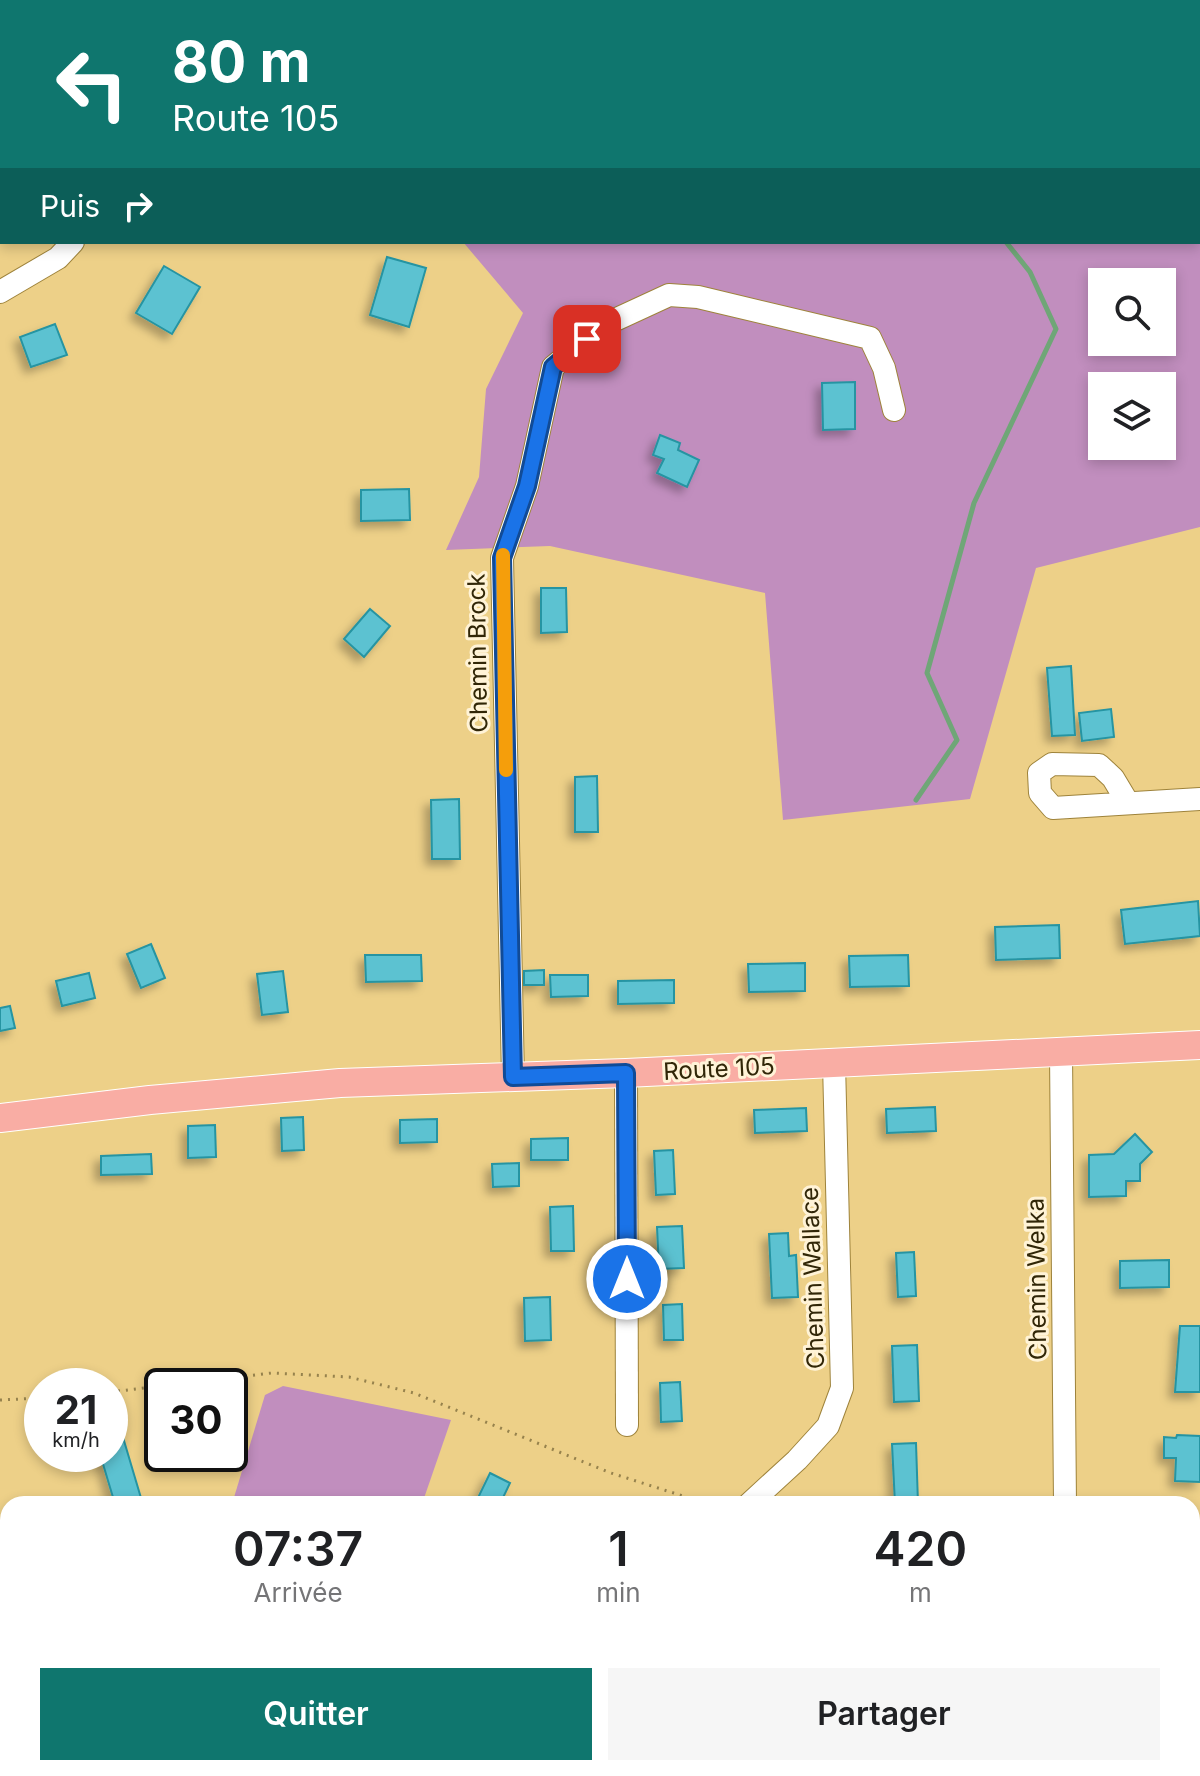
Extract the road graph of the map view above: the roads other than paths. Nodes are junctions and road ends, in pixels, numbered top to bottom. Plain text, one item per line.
1 (71, 244) edge
2 (0, 292) edge
3 (894, 410) dead end
4 (1200, 799) edge
5 (1128, 803) dead end
6 (1200, 1045) edge
7 (1061, 1053) junction
8 (834, 1063) junction
9 (626, 1073) junction
10 (513, 1077) junction
11 (0, 1118) edge
12 (627, 1425) dead end
13 (758, 1496) edge
14 (1065, 1496) edge

1 - 2 street
3 - 10 street, Chemin Brock
4 - 5 street
6 - 7 main road, Route 105
7 - 8 main road, Route 105
7 - 14 street, Chemin Welka
8 - 9 main road, Route 105
8 - 13 street, Chemin Wallace
9 - 10 main road, Route 105
9 - 12 street
10 - 11 main road, Route 105

